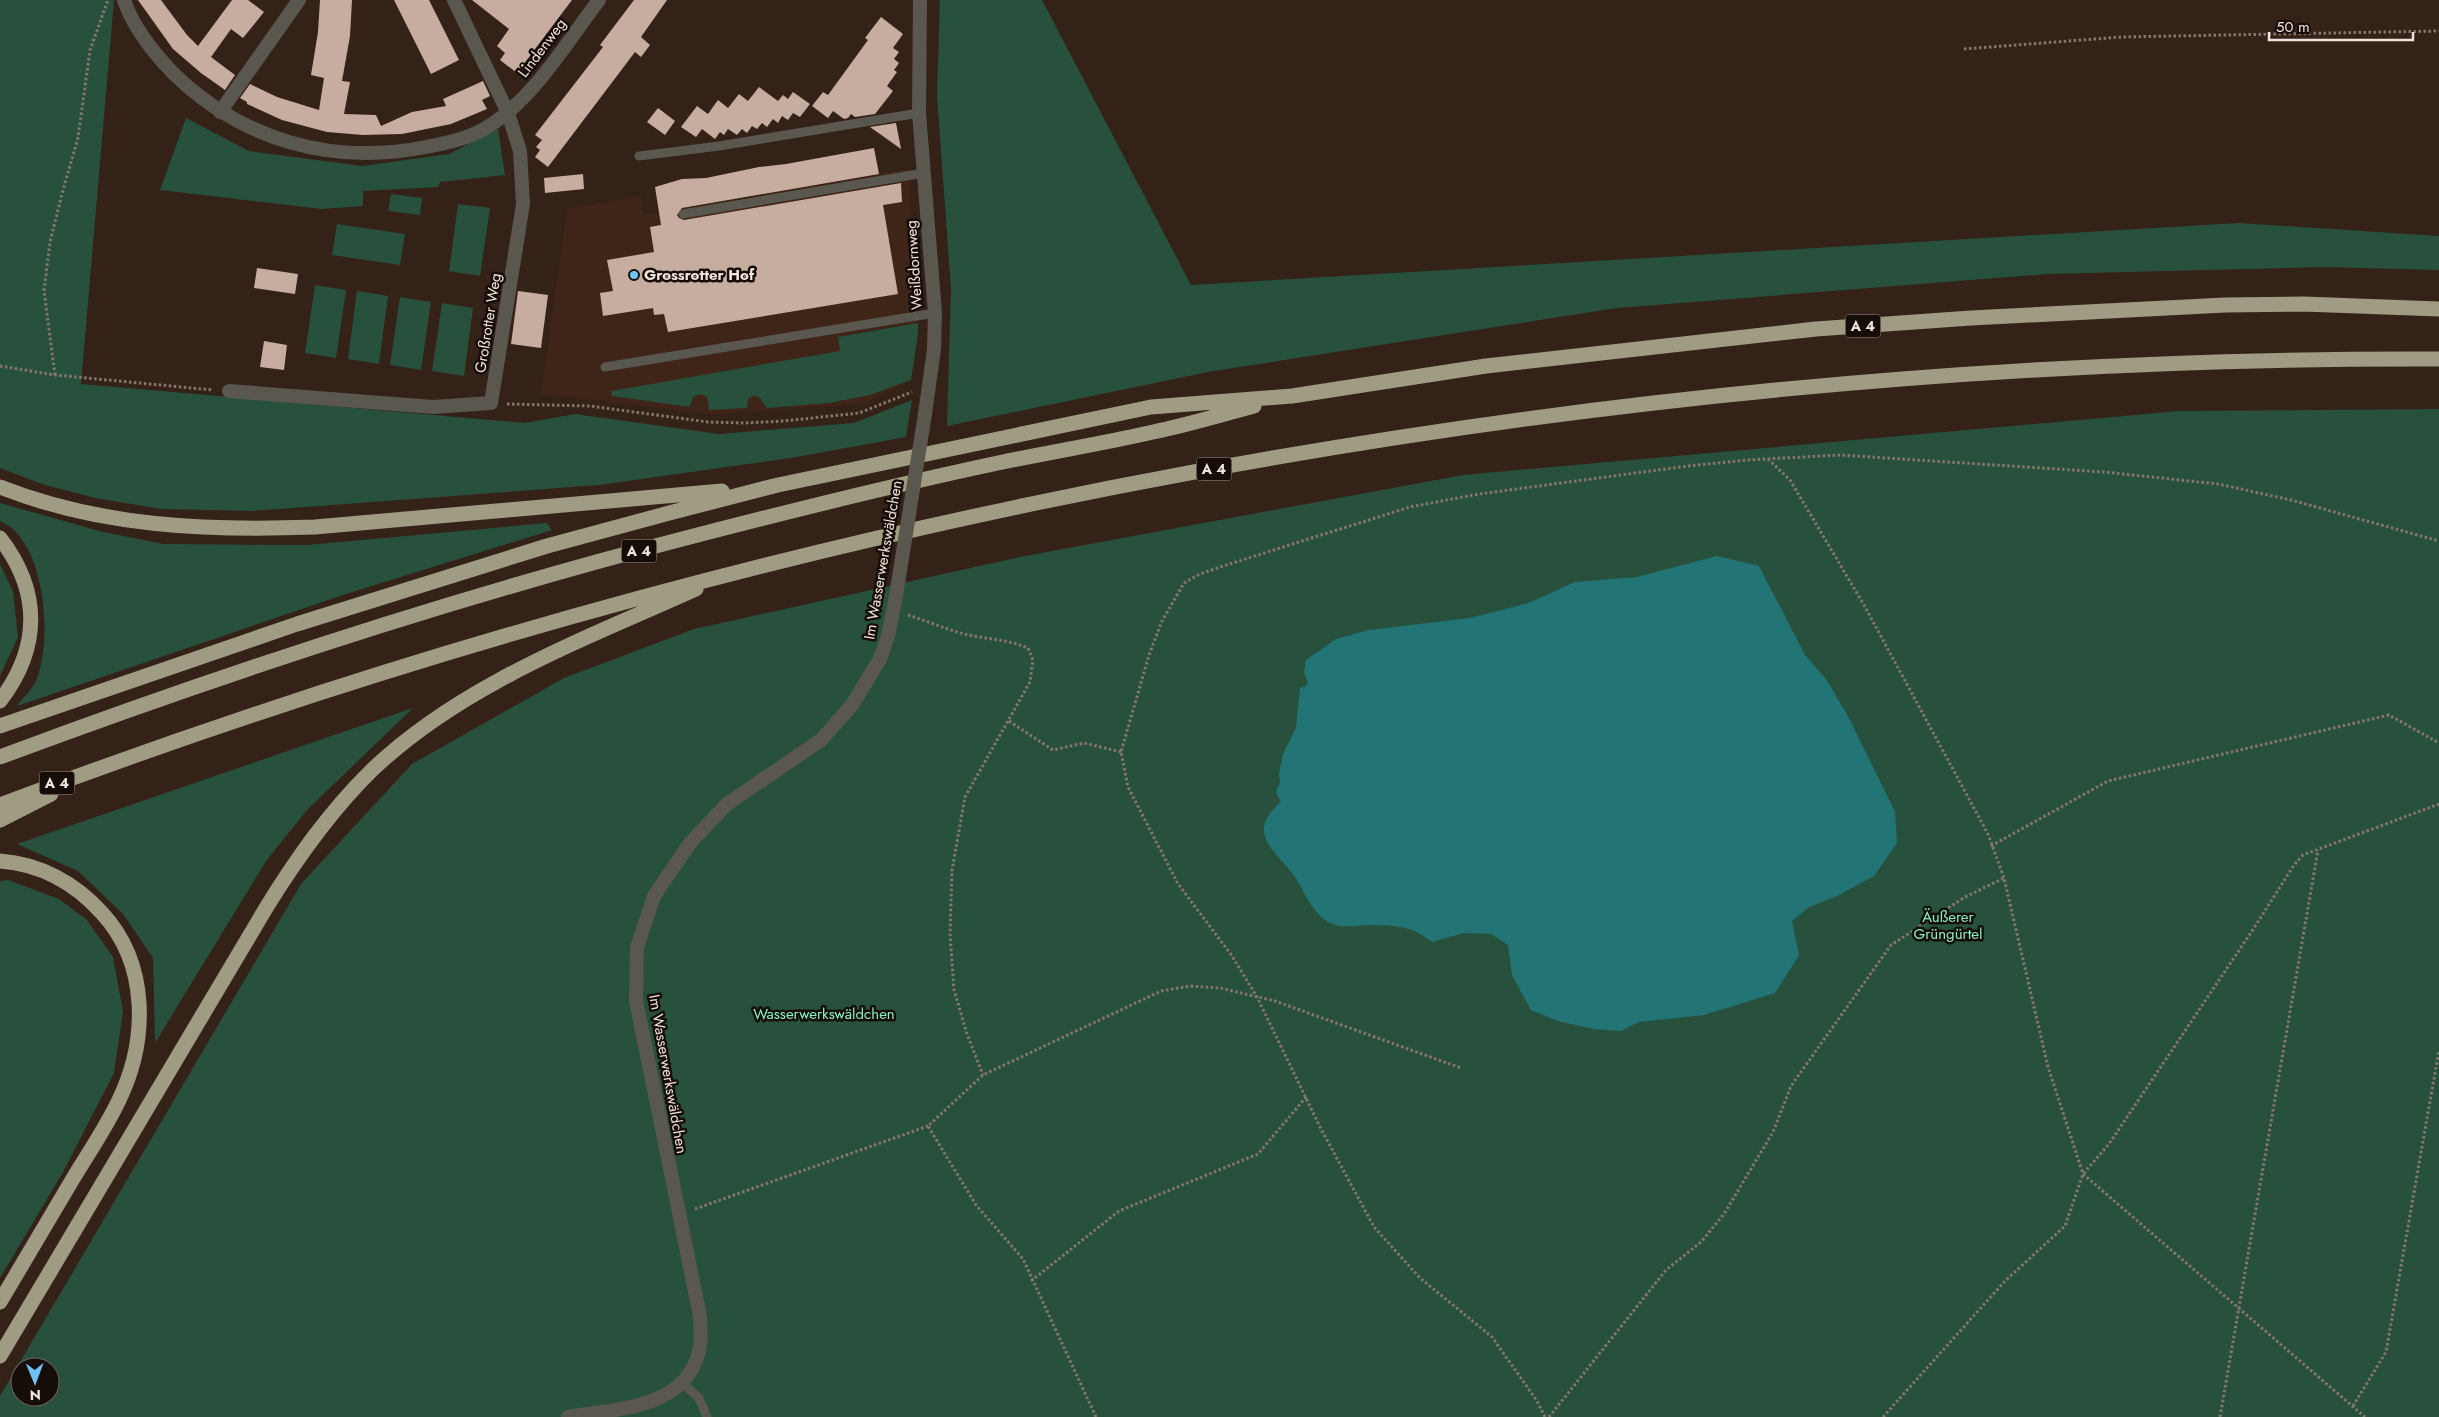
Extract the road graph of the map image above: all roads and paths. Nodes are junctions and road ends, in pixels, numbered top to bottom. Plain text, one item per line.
1 (108, 0) edge
2 (124, 0) edge
3 (299, 0) edge
4 (454, 0) edge
5 (599, 0) edge
6 (920, 0) edge
7 (2439, 31) edge
8 (1964, 49) dead end
9 (220, 112) junction
10 (919, 113) junction
11 (508, 114) junction
12 (639, 156) dead end
13 (924, 173) junction
14 (683, 214) dead end
15 (2439, 309) edge
16 (935, 313) junction
17 (2439, 359) edge
18 (0, 366) edge
19 (605, 367) dead end
20 (55, 375) junction
21 (929, 386) junction
22 (229, 391) joint
23 (1292, 396) junction
24 (491, 403) junction
25 (925, 414) joint
26 (1768, 459) junction
27 (778, 485) junction
28 (0, 487) edge
29 (0, 538) edge
30 (2439, 541) edge
31 (738, 570) junction
32 (907, 615) dead end
33 (0, 700) edge
34 (1009, 721) junction
35 (0, 726) edge
36 (2439, 743) edge
37 (1121, 752) junction
38 (0, 757) edge
39 (114, 761) junction
40 (0, 804) edge
41 (2439, 804) edge
42 (0, 820) edge
43 (1991, 846) junction
44 (2318, 849) junction
45 (0, 861) edge
46 (2004, 878) junction
47 (1256, 997) junction
48 (2439, 1050) edge
49 (1461, 1068) dead end
50 (983, 1075) junction
51 (1307, 1096) junction
52 (928, 1126) junction
53 (2083, 1174) junction
54 (679, 1215) junction
55 (1031, 1281) junction
56 (0, 1302) edge
57 (2240, 1310) junction
58 (0, 1356) edge
59 (682, 1383) junction
60 (2353, 1406) junction
61 (568, 1417) edge
62 (707, 1417) edge
63 (1096, 1417) edge
64 (1545, 1417) edge
65 (1549, 1417) edge
66 (1883, 1417) edge
67 (2220, 1417) edge
68 (2365, 1417) edge

1 - 20 path
2 - 9 street, Lindenweg
3 - 9 street
4 - 11 street, Großrotter Weg
5 - 11 street, Lindenweg
6 - 10 street, Weißdornweg
7 - 8 path
9 - 11 street, Lindenweg
10 - 12 lane
10 - 13 street, Weißdornweg
11 - 24 street, Großrotter Weg
13 - 14 lane
13 - 16 street, Weißdornweg
15 - 23 highway, A 4
16 - 19 lane
16 - 21 street, Weißdornweg
17 - 31 highway, A 4
18 - 20 path
20 - 22 path
21 - 24 path
21 - 25 street, Weißdornweg
22 - 24 street
23 - 27 highway
23 - 38 highway, A 4
25 - 54 street, Im Wasserwerkswäldchen, bridge
26 - 30 path
26 - 37 path
26 - 43 path
27 - 28 highway
27 - 35 highway
29 - 33 highway
31 - 39 highway, A 4
31 - 58 highway
32 - 34 path
34 - 37 path
34 - 50 path
36 - 43 path
37 - 47 path
39 - 40 highway, A 4
39 - 42 highway
41 - 44 path
43 - 46 path
44 - 53 path
44 - 57 path
45 - 56 highway
46 - 53 path
46 - 65 path
47 - 49 path
47 - 50 path
47 - 51 path
48 - 60 path
50 - 52 path
51 - 55 path
51 - 64 path
52 - 54 path
52 - 55 path
53 - 57 path
53 - 66 path
54 - 59 street, Im Wasserwerkswäldchen
55 - 63 path
57 - 60 path
57 - 67 path
59 - 61 street, Im Wasserwerkswäldchen
59 - 62 lane
60 - 68 path

